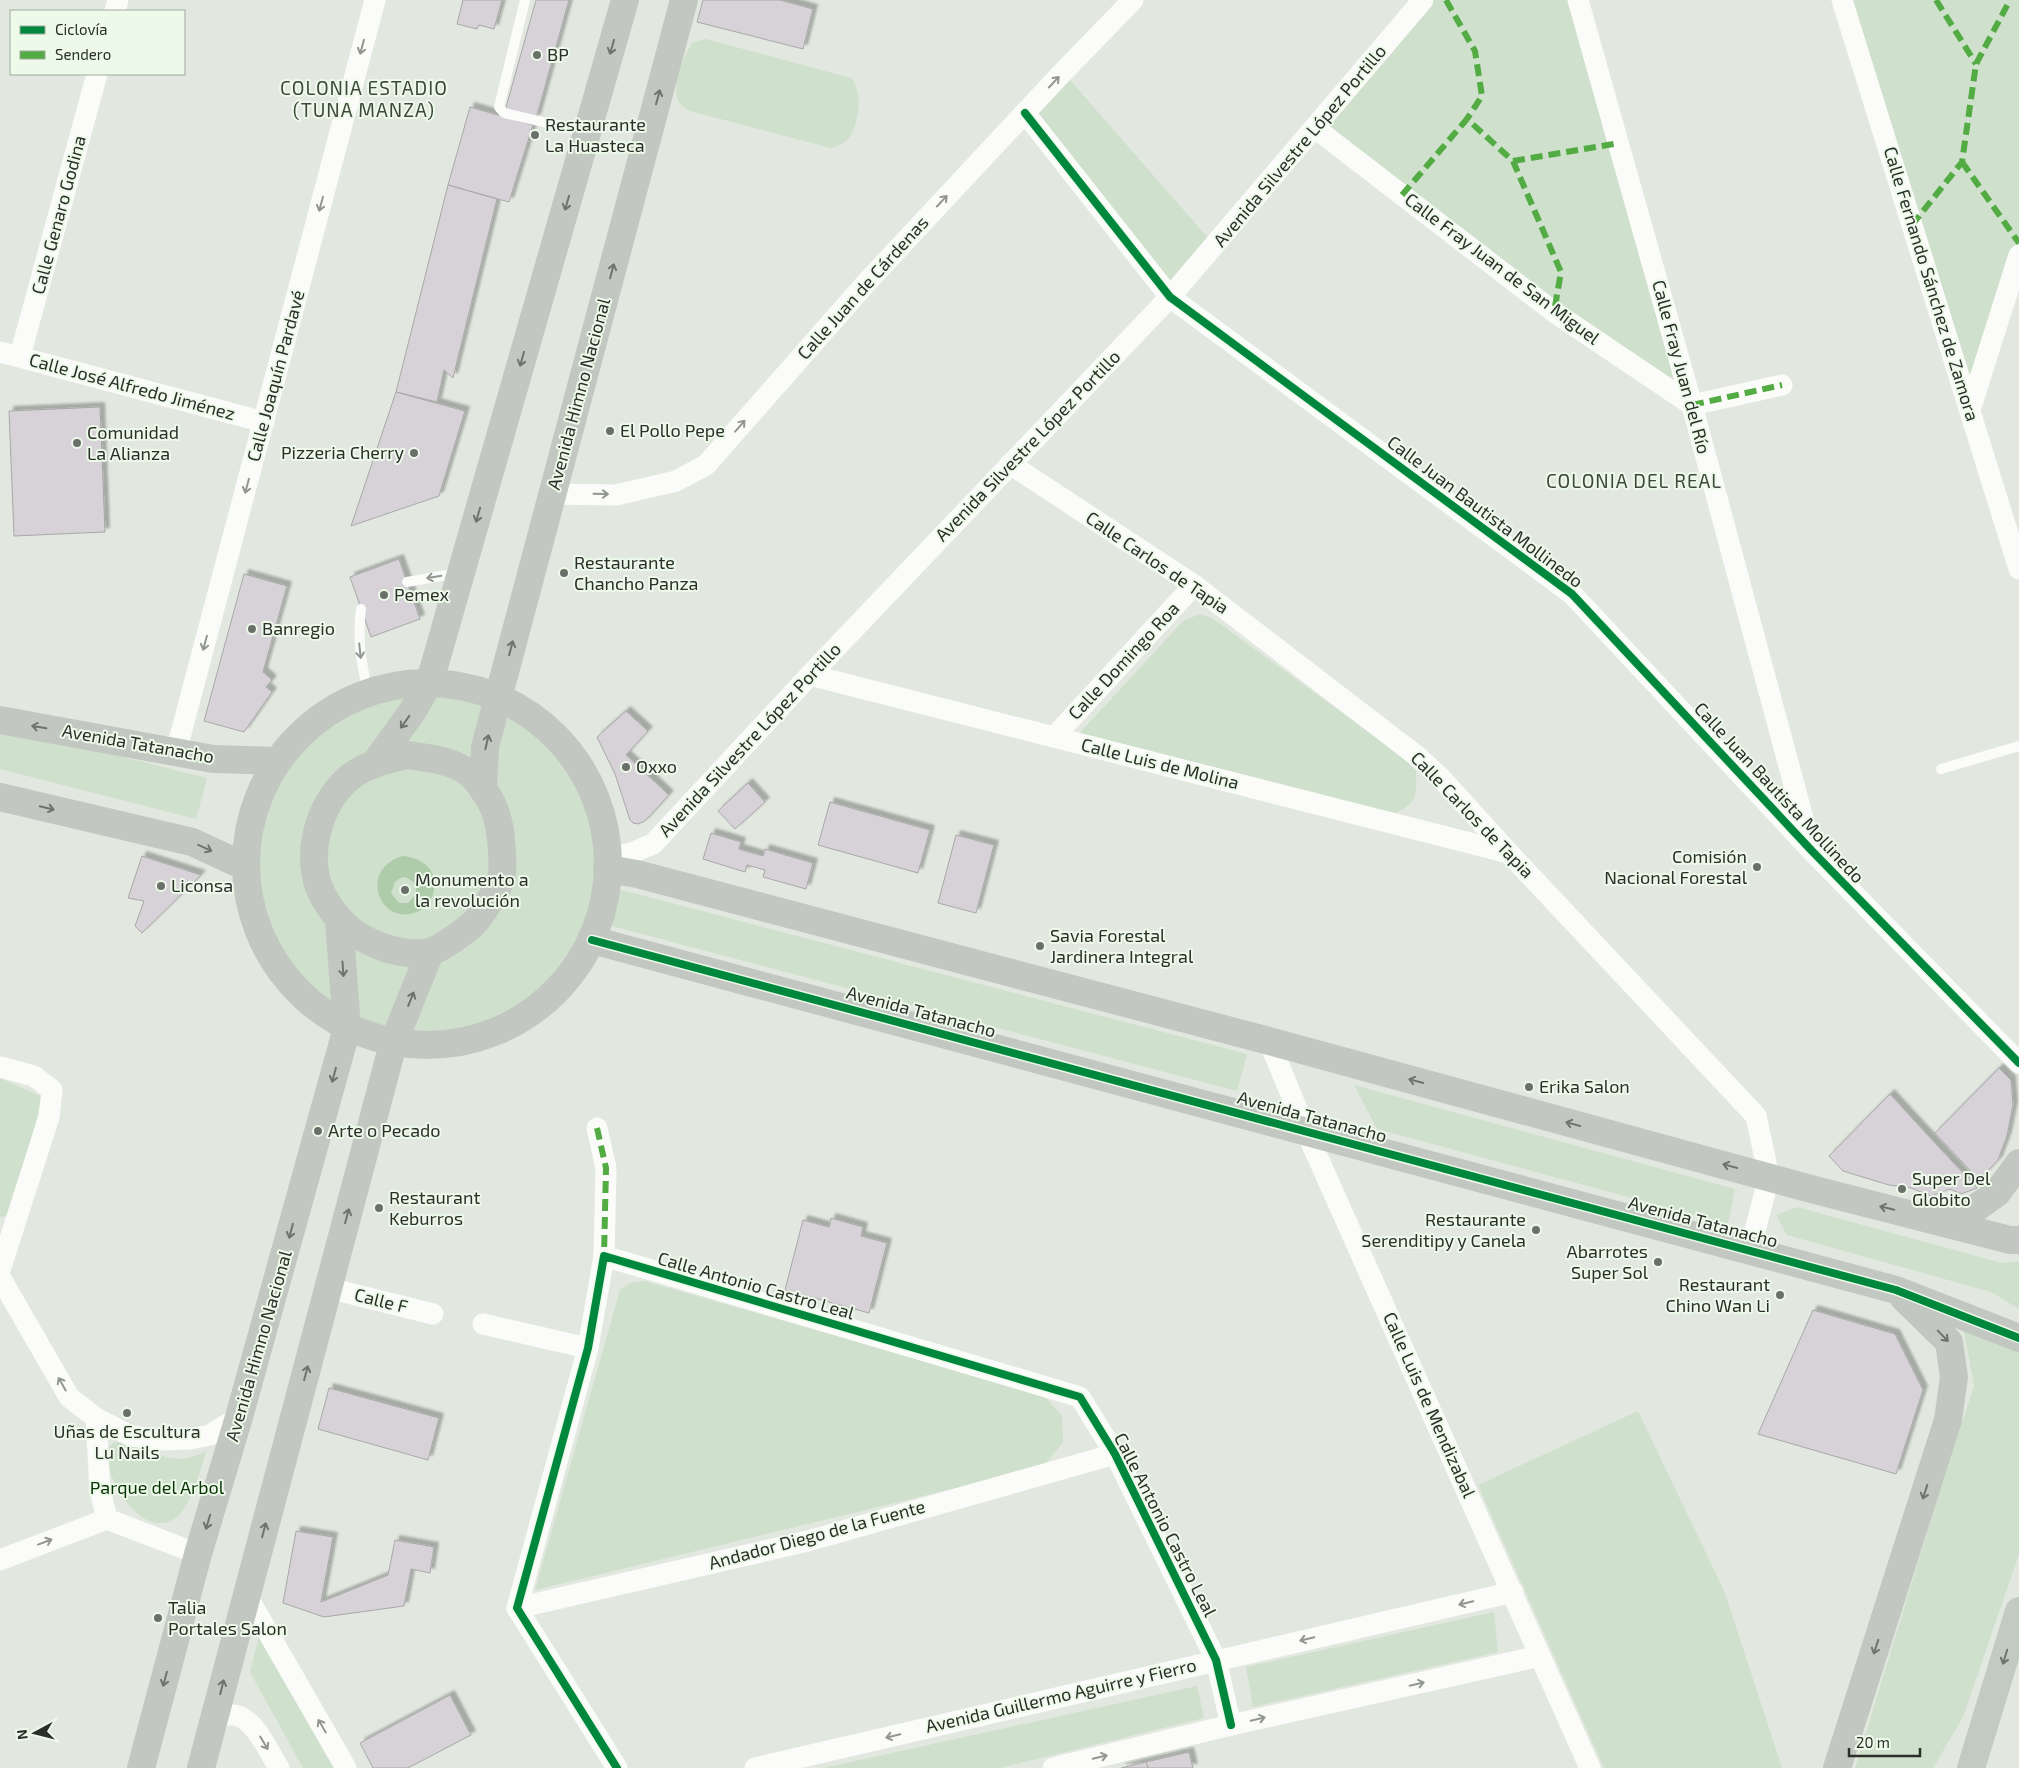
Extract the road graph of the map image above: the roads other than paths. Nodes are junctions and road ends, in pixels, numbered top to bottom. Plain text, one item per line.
1 (374, 0) edge
2 (525, 0) edge
3 (625, 0) edge
4 (684, 0) edge
5 (1423, 0) edge
6 (1578, 0) edge
7 (1842, 0) edge
8 (1122, 5) edge
9 (97, 75) edge
10 (1025, 112) junction
11 (1315, 128) junction
12 (587, 132) junction
13 (2019, 255) edge
14 (1170, 297) junction
15 (10, 354) edge
16 (1782, 385) dead end
17 (1692, 406) junction
18 (1970, 410) junction
19 (264, 422) junction
20 (1010, 464) junction
21 (552, 494) junction
22 (2019, 569) edge
23 (461, 572) junction
24 (407, 582) dead end
25 (1194, 586) junction
26 (361, 609) dead end
27 (810, 675) junction
28 (430, 681) junction
29 (368, 692) junction
30 (499, 695) junction
31 (0, 720) edge
32 (1054, 737) junction
33 (2019, 746) edge
34 (176, 752) junction
35 (277, 761) junction
36 (376, 762) junction
37 (1941, 769) dead end
38 (483, 790) junction
39 (0, 796) edge
40 (1812, 851) junction
41 (1509, 853) junction
42 (607, 864) junction
43 (244, 866) junction
44 (340, 921) junction
45 (592, 940) junction
46 (430, 952) junction
47 (347, 1028) junction
48 (1269, 1041) junction
49 (393, 1044) junction
50 (2019, 1063) edge
51 (0, 1066) edge
52 (597, 1128) dead end
53 (1306, 1131) junction
54 (2019, 1163) edge
55 (1769, 1177) junction
56 (1932, 1220) junction
57 (2019, 1240) edge
58 (1750, 1250) junction
59 (604, 1256) junction
60 (0, 1270) edge
61 (0, 1276) edge
62 (328, 1288) junction
63 (1896, 1290) junction
64 (433, 1314) dead end
65 (483, 1324) dead end
66 (2019, 1338) edge
67 (588, 1348) junction
68 (239, 1417) junction
69 (96, 1418) junction
70 (1115, 1454) junction
71 (108, 1518) junction
72 (198, 1554) junction
73 (0, 1560) edge
74 (1513, 1592) junction
75 (247, 1596) junction
76 (517, 1608) junction
77 (2019, 1611) edge
78 (1540, 1656) junction
79 (1216, 1660) junction
80 (1992, 1698) junction
81 (214, 1721) junction
82 (1231, 1725) junction
83 (141, 1768) edge
84 (201, 1768) edge
85 (279, 1768) edge
86 (346, 1768) edge
87 (617, 1768) edge
88 (756, 1768) edge
89 (1052, 1768) edge
90 (1590, 1768) edge
91 (1837, 1768) edge
92 (1957, 1768) edge
93 (1971, 1768) edge

1 -> 19 street, Calle Joaquín Pardavé
2 - 12 lane
3 -> 12 street
21 -> 4 street, Avenida Himno Nacional
5 - 11 street, Avenida Silvestre López Portillo
6 - 17 street, Calle Fray Juan del Río
7 - 18 street, Calle Fernando Sánchez de Zamora
10 -> 8 street, Calle Juan de Cárdenas
9 - 15 street, Calle Genaro Godina
10 - 14 street, Calle Juan Bautista Mollinedo
21 -> 10 street, Calle Juan de Cárdenas
11 - 14 street, Avenida Silvestre López Portillo
11 - 17 street, Calle Fray Juan de San Miguel
12 -> 23 street
13 - 18 street
14 - 20 street, Avenida Silvestre López Portillo
14 - 40 street, Calle Juan Bautista Mollinedo
15 - 19 street, Calle José Alfredo Jiménez
16 - 17 street
17 - 40 street, Calle Fray Juan del Río
18 - 22 street, Calle Fernando Sánchez de Zamora
19 -> 34 street, Calle Joaquín Pardavé
20 - 25 street, Calle Carlos de Tapia
20 - 27 street, Avenida Silvestre López Portillo
30 -> 21 street, Avenida Himno Nacional
23 -> 24 lane
23 - 28 street
25 - 32 street, Calle Domingo Roa
25 - 41 street, Calle Carlos de Tapia
26 -> 29 lane
27 - 32 street, Calle Luis de Molina
27 - 42 street, Avenida Silvestre López Portillo
28 - 29 street
28 - 30 street
28 -> 36 street
29 - 35 street
38 -> 30 street, Avenida Himno Nacional
30 - 42 street
34 -> 31 street, Avenida Tatanacho
32 - 41 street, Calle Luis de Molina
33 - 37 lane
34 - 35 street, Avenida Tatanacho
35 - 43 street
36 - 38 street
36 - 44 street
38 - 46 street
39 -> 43 street
40 - 50 street, Calle Juan Bautista Mollinedo
41 - 55 street, Calle Carlos de Tapia
42 - 45 street
42 - 48 street
43 - 47 street
44 - 46 street
44 -> 47 street, Avenida Himno Nacional
45 - 49 street
45 - 53 street, Avenida Tatanacho
49 -> 46 street
47 - 49 street
47 -> 68 street, Avenida Himno Nacional
48 - 53 street, Calle Luis de Mendizabal
55 -> 48 street
62 -> 49 street
51 - 60 street
52 - 59 street
53 - 58 street, Avenida Tatanacho
53 - 74 street, Calle Luis de Mendizabal
54 - 56 street
56 -> 55 street
55 - 58 street, Calle Carlos de Tapia
56 - 57 street
58 - 63 street, Avenida Tatanacho
59 - 67 street
59 - 70 street, Calle Antonio Castro Leal
69 -> 61 street
62 - 64 street, Calle F
75 -> 62 street
63 - 66 street, Avenida Tatanacho
63 -> 91 street
65 - 67 street
67 - 76 street
68 - 69 street
68 -> 72 street, Avenida Himno Nacional
69 - 71 street
70 - 76 street, Andador Diego de la Fuente
70 - 79 street, Calle Antonio Castro Leal
71 - 72 street
73 -> 71 street
72 -> 83 street, Avenida Himno Nacional
74 - 78 street, Calle Luis de Mendizabal
74 -> 79 street, Avenida Guillermo Aguirre y Fierro
81 -> 75 street
86 -> 75 street
76 - 87 street
77 -> 80 highway
82 -> 78 street
78 - 90 street, Calle Luis de Mendizabal
79 - 82 street, Calle Antonio Castro Leal
79 -> 88 street, Avenida Guillermo Aguirre y Fierro
80 - 92 highway
80 - 93 highway
81 - 84 street
81 -> 85 street
89 -> 82 street

